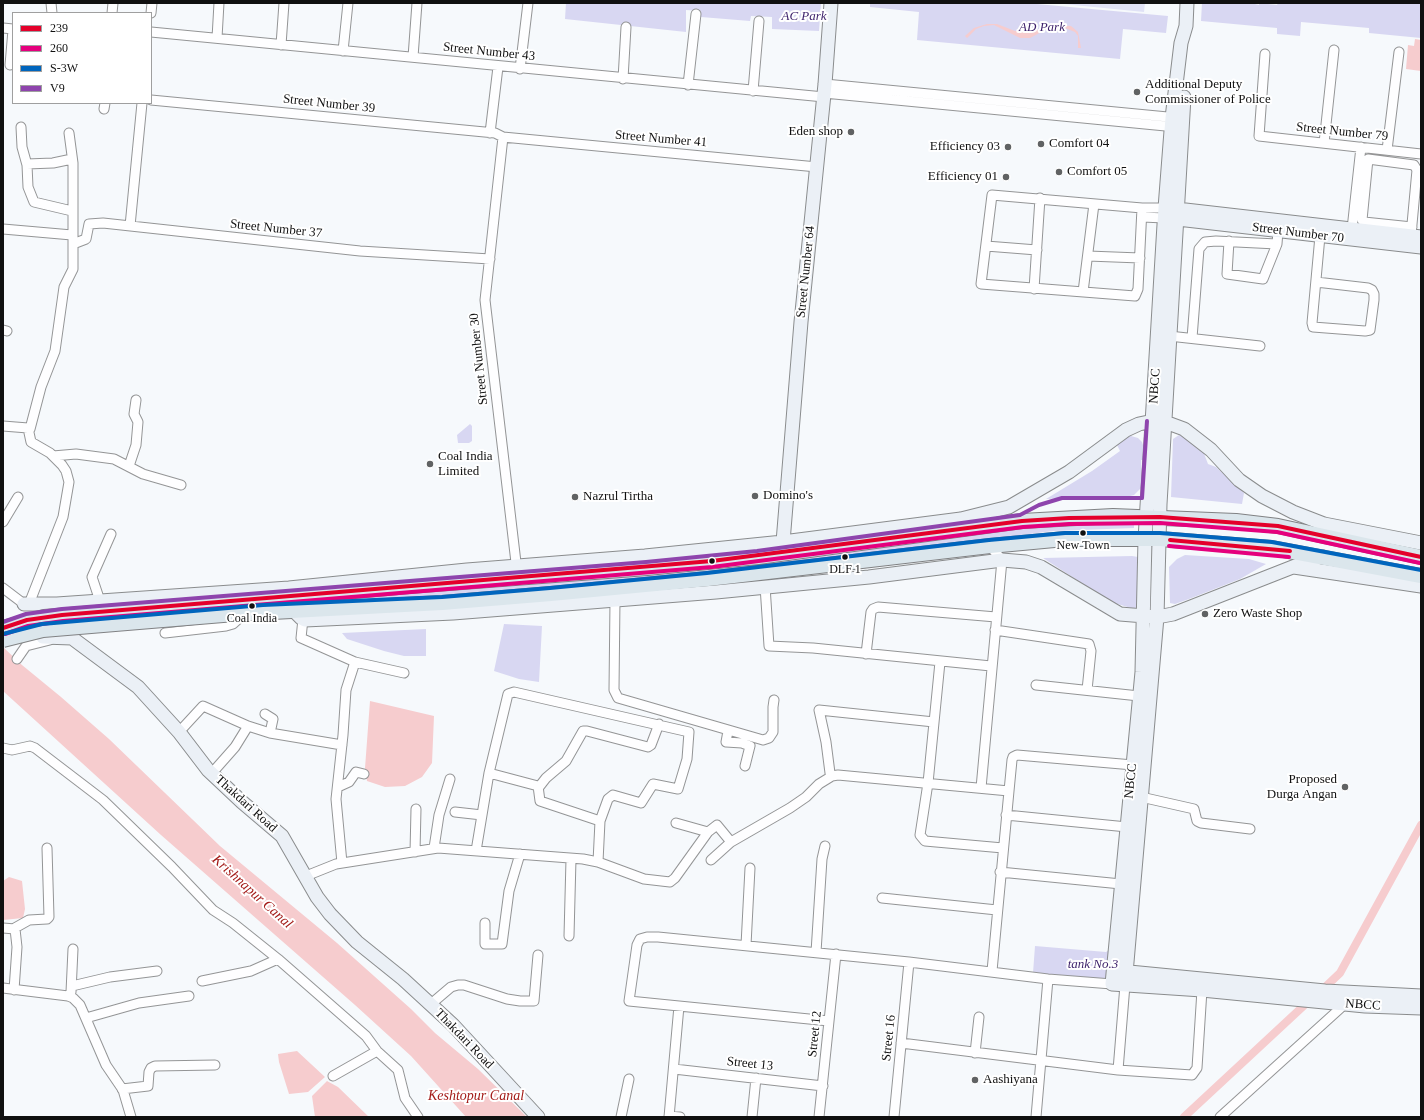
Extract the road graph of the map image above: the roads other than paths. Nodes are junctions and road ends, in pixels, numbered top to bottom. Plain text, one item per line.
1 (219, 3) edge
2 (284, 3) edge
3 (348, 3) edge
4 (417, 3) edge
5 (528, 3) edge
6 (831, 3) edge
7 (1186, 3) edge
8 (696, 14) dead end
9 (759, 21) dead end
10 (626, 27) dead end
11 (152, 32) edge
12 (217, 38) junction
13 (12, 42) edge
14 (281, 45) junction
15 (1334, 50) dead end
16 (343, 51) junction
17 (1399, 52) dead end
18 (1265, 54) dead end
19 (413, 57) junction
20 (10, 65) dead end
21 (498, 67) junction
22 (520, 69) junction
23 (623, 79) junction
24 (688, 84) junction
25 (753, 91) junction
26 (824, 91) junction
27 (152, 100) edge
28 (142, 104) edge
29 (1177, 123) junction
30 (21, 126) dead end
31 (69, 133) dead end
32 (490, 133) junction
33 (503, 137) junction
34 (1324, 143) junction
35 (1361, 147) junction
36 (1387, 150) junction
37 (1421, 154) edge
38 (72, 159) junction
39 (1364, 159) junction
40 (27, 164) junction
41 (817, 167) junction
42 (1040, 198) junction
43 (1094, 204) junction
44 (72, 211) junction
45 (1142, 213) junction
46 (1170, 213) junction
47 (130, 226) junction
48 (1352, 228) junction
49 (3, 229) edge
50 (1278, 231) junction
51 (1415, 233) edge
52 (1320, 236) junction
53 (72, 239) junction
54 (1229, 240) junction
55 (1277, 244) junction
56 (986, 246) junction
57 (1421, 248) edge
58 (1037, 250) junction
59 (1088, 256) junction
60 (1140, 258) junction
61 (490, 259) junction
62 (1316, 282) junction
63 (1034, 289) junction
64 (1084, 292) junction
65 (1170, 336) junction
66 (1192, 338) junction
67 (1260, 346) dead end
68 (136, 400) dead end
69 (1159, 421) junction
70 (3, 426) edge
71 (30, 429) junction
72 (53, 456) junction
73 (129, 466) junction
74 (181, 485) dead end
75 (18, 497) dead end
76 (1153, 517) junction
77 (3, 522) edge
78 (111, 534) dead end
79 (1358, 537) junction
80 (1145, 539) junction
81 (1160, 539) junction
82 (783, 542) junction
83 (1421, 543) edge
84 (990, 546) junction
85 (1325, 557) junction
86 (1421, 557) edge
87 (1002, 560) junction
88 (1294, 567) junction
89 (517, 571) junction
90 (1421, 576) edge
91 (765, 586) junction
92 (1421, 586) edge
93 (3, 588) edge
94 (616, 600) junction
95 (100, 601) junction
96 (27, 604) junction
97 (238, 610) junction
98 (298, 614) junction
99 (996, 617) junction
100 (1151, 617) junction
101 (3, 628) edge
102 (995, 630) junction
103 (164, 633) dead end
104 (59, 638) junction
105 (3, 640) edge
106 (866, 654) junction
107 (18, 659) dead end
108 (355, 662) junction
109 (940, 662) junction
110 (991, 666) junction
111 (404, 673) dead end
112 (1036, 685) dead end
113 (1087, 690) junction
114 (1139, 696) junction
115 (774, 700) dead end
116 (265, 714) dead end
117 (934, 722) junction
118 (659, 724) junction
119 (248, 726) junction
120 (179, 732) junction
121 (270, 733) junction
122 (727, 735) junction
123 (342, 745) junction
124 (3, 748) edge
125 (1133, 765) junction
126 (745, 766) dead end
127 (212, 773) junction
128 (489, 773) junction
129 (364, 774) dead end
130 (832, 776) junction
131 (450, 779) dead end
132 (928, 783) junction
133 (338, 787) junction
134 (539, 787) junction
135 (981, 788) junction
136 (1009, 791) junction
137 (1141, 797) junction
138 (416, 809) dead end
139 (455, 812) dead end
140 (482, 815) junction
141 (1006, 815) junction
142 (600, 821) junction
143 (676, 823) dead end
144 (1127, 827) junction
145 (1250, 829) dead end
146 (708, 832) junction
147 (731, 842) junction
148 (825, 846) dead end
149 (47, 848) dead end
150 (434, 848) junction
151 (1003, 848) junction
152 (476, 851) junction
153 (415, 852) junction
154 (520, 854) junction
155 (571, 859) junction
156 (711, 860) dead end
157 (598, 862) junction
158 (342, 863) junction
159 (750, 868) dead end
160 (1000, 872) junction
161 (306, 876) junction
162 (1121, 884) junction
163 (882, 898) dead end
164 (997, 910) junction
165 (485, 923) dead end
166 (3, 928) edge
167 (13, 929) junction
168 (569, 936) dead end
169 (746, 946) junction
170 (73, 949) dead end
171 (816, 952) junction
172 (836, 954) junction
173 (538, 955) dead end
174 (278, 959) junction
175 (909, 962) junction
176 (157, 971) dead end
177 (1120, 971) junction
178 (992, 972) junction
179 (1048, 979) junction
180 (202, 981) dead end
181 (1119, 985) junction
182 (72, 986) junction
183 (3, 988) edge
184 (14, 990) junction
185 (1202, 990) junction
186 (1302, 994) junction
187 (189, 996) dead end
188 (1421, 996) edge
189 (71, 997) junction
190 (1343, 1000) junction
191 (431, 1004) junction
192 (679, 1006) junction
193 (1421, 1008) edge
194 (979, 1017) dead end
195 (86, 1018) junction
196 (829, 1021) junction
197 (901, 1043) junction
198 (377, 1050) junction
199 (975, 1053) junction
200 (1041, 1061) junction
201 (215, 1065) dead end
202 (674, 1069) junction
203 (1118, 1070) junction
204 (334, 1076) dead end
205 (756, 1078) junction
206 (629, 1079) dead end
207 (823, 1086) junction
208 (122, 1089) junction
209 (669, 1116) edge
210 (131, 1117) edge
211 (418, 1117) edge
212 (538, 1117) edge
213 (621, 1117) edge
214 (680, 1117) edge
215 (752, 1117) edge
216 (819, 1117) edge
217 (894, 1117) edge
218 (1036, 1117) edge
219 (1220, 1117) edge

1 - 12 street
2 - 14 street
3 - 16 street
4 - 19 street
5 - 22 street
6 - 26 street, Street Number 64
7 - 29 street
8 - 24 street
9 - 25 street
10 - 23 street
11 - 12 street, Street Number 43
12 - 14 street, Street Number 43
13 - 20 street
14 - 16 street, Street Number 43
15 - 34 street
16 - 19 street, Street Number 43
17 - 36 street
18 - 34 street, Street Number 79
19 - 21 street, Street Number 43
21 - 22 street, Street Number 43
21 - 32 street
22 - 23 street, Street Number 43
23 - 24 street, Street Number 43
24 - 25 street, Street Number 43
25 - 26 street, Street Number 43
26 - 29 street, Street Number 43
26 - 41 street, Street Number 64
27 - 32 street, Street Number 39
28 - 47 street
29 - 46 street
30 - 40 street
31 - 38 street
32 - 33 street, Street Number 39
33 - 41 street, Street Number 41
33 - 61 street, Street Number 30
34 - 35 street, Street Number 79
35 - 36 street, Street Number 79
35 - 39 street
36 - 37 street, Street Number 79
38 - 40 street
38 - 44 street
39 - 48 street
39 - 51 street
39 - 51 street
40 - 44 street
41 - 82 street, Street Number 64
42 - 43 street
42 - 56 street
42 - 58 street
43 - 45 street
43 - 59 street
44 - 53 street
45 - 46 street
45 - 60 street
46 - 48 street, Street Number 70
46 - 50 street, Street Number 70
46 - 65 street
46 - 69 street, NBCC
47 - 53 street, Street Number 37
47 - 61 street, Street Number 37
48 - 51 street, Street Number 70
49 - 53 street
50 - 52 street, Street Number 70
50 - 55 street
52 - 57 street, Street Number 70
52 - 62 street
53 - 71 street
54 - 55 street
54 - 55 street
54 - 66 street
56 - 58 street
56 - 63 street
58 - 63 street
59 - 60 street
59 - 64 street
60 - 64 street
61 - 89 street, Street Number 30
62 - 62 street
63 - 64 street
65 - 66 street
65 - 69 street
66 - 67 street
68 - 73 street
69 - 76 street, NBCC
69 - 79 street
69 - 82 street
70 - 71 street
71 - 72 street
72 - 73 street
72 - 96 street
73 - 74 street
75 - 77 street
76 - 79 main road
76 - 80 street, NBCC
76 - 81 street
76 - 89 main road
78 - 95 street
79 - 83 street
79 - 86 main road
80 - 81 main road
80 - 84 main road
80 - 100 street, NBCC
81 - 85 main road
81 - 100 street
82 - 89 street
84 - 87 street
84 - 98 main road
85 - 88 street
85 - 90 main road
87 - 91 street
87 - 99 street
87 - 100 street
88 - 92 street
88 - 100 street
89 - 95 street
89 - 97 main road
91 - 94 street
91 - 106 street
93 - 96 street, Thakdari Road
94 - 98 street
94 - 122 street
95 - 96 street
96 - 104 street, Thakdari Road
97 - 98 main road
97 - 101 main road, bridge
97 - 103 street
97 - 105 main road, bridge
98 - 108 street
99 - 102 street
99 - 106 street
100 - 114 street, NBCC
100 - 137 street
102 - 110 street
102 - 113 street
104 - 107 street
104 - 120 street, Thakdari Road
106 - 109 street
108 - 111 street
108 - 123 street
109 - 110 street
109 - 117 street
110 - 135 street
112 - 113 street
113 - 114 street
114 - 125 street, NBCC
115 - 122 street
116 - 121 street
117 - 130 street
117 - 132 street
118 - 128 street
118 - 134 street
118 - 142 street
119 - 120 street
119 - 121 street
119 - 127 street
120 - 127 street, Thakdari Road
121 - 123 street
122 - 126 street
123 - 133 street
124 - 174 street
125 - 136 street
125 - 144 street, NBCC
127 - 161 street, Thakdari Road
128 - 134 street
128 - 140 street
129 - 133 street
130 - 132 street
130 - 147 street
131 - 150 street
132 - 135 street
132 - 151 street
133 - 158 street
134 - 142 street
135 - 136 street
136 - 141 street
137 - 145 street
137 - 177 street
138 - 153 street
139 - 140 street
140 - 152 street
141 - 144 street
141 - 151 street
142 - 157 street
143 - 146 street
144 - 162 street, NBCC
146 - 147 street
146 - 157 street
147 - 156 street
148 - 171 street
149 - 167 street
150 - 152 street
150 - 153 street
151 - 160 street
152 - 154 street
153 - 158 street
154 - 155 street
154 - 165 street
155 - 157 street
155 - 168 street
158 - 161 street
159 - 169 street
160 - 162 street
160 - 164 street
161 - 191 street, Thakdari Road
162 - 177 street, NBCC
163 - 164 street
164 - 178 street
166 - 167 street
167 - 184 street
169 - 171 street
169 - 192 street
170 - 182 street
171 - 172 street
172 - 175 street
172 - 196 street, Street 12
173 - 191 street
174 - 180 street
174 - 198 street
175 - 178 street
175 - 197 street, Street 16
176 - 182 street
177 - 181 street
177 - 186 street
178 - 179 street
179 - 181 street
179 - 200 street
181 - 185 street
181 - 203 street
182 - 189 street
183 - 184 street
184 - 189 street
185 - 186 street
185 - 203 street
186 - 190 street, NBCC
187 - 195 street
188 - 190 street
189 - 195 street
190 - 193 street, NBCC
190 - 219 street
191 - 212 street, Thakdari Road
192 - 196 street
192 - 202 street
194 - 199 street
195 - 208 street
196 - 207 street, Street 12
197 - 199 street
197 - 217 street, Street 16
198 - 204 street
198 - 211 street
199 - 200 street
200 - 203 street
200 - 218 street
201 - 208 street
202 - 205 street, Street 13
202 - 209 street
205 - 207 street, Street 13
205 - 215 street
206 - 213 street
207 - 216 street, Street 12
208 - 210 street
209 - 214 street

